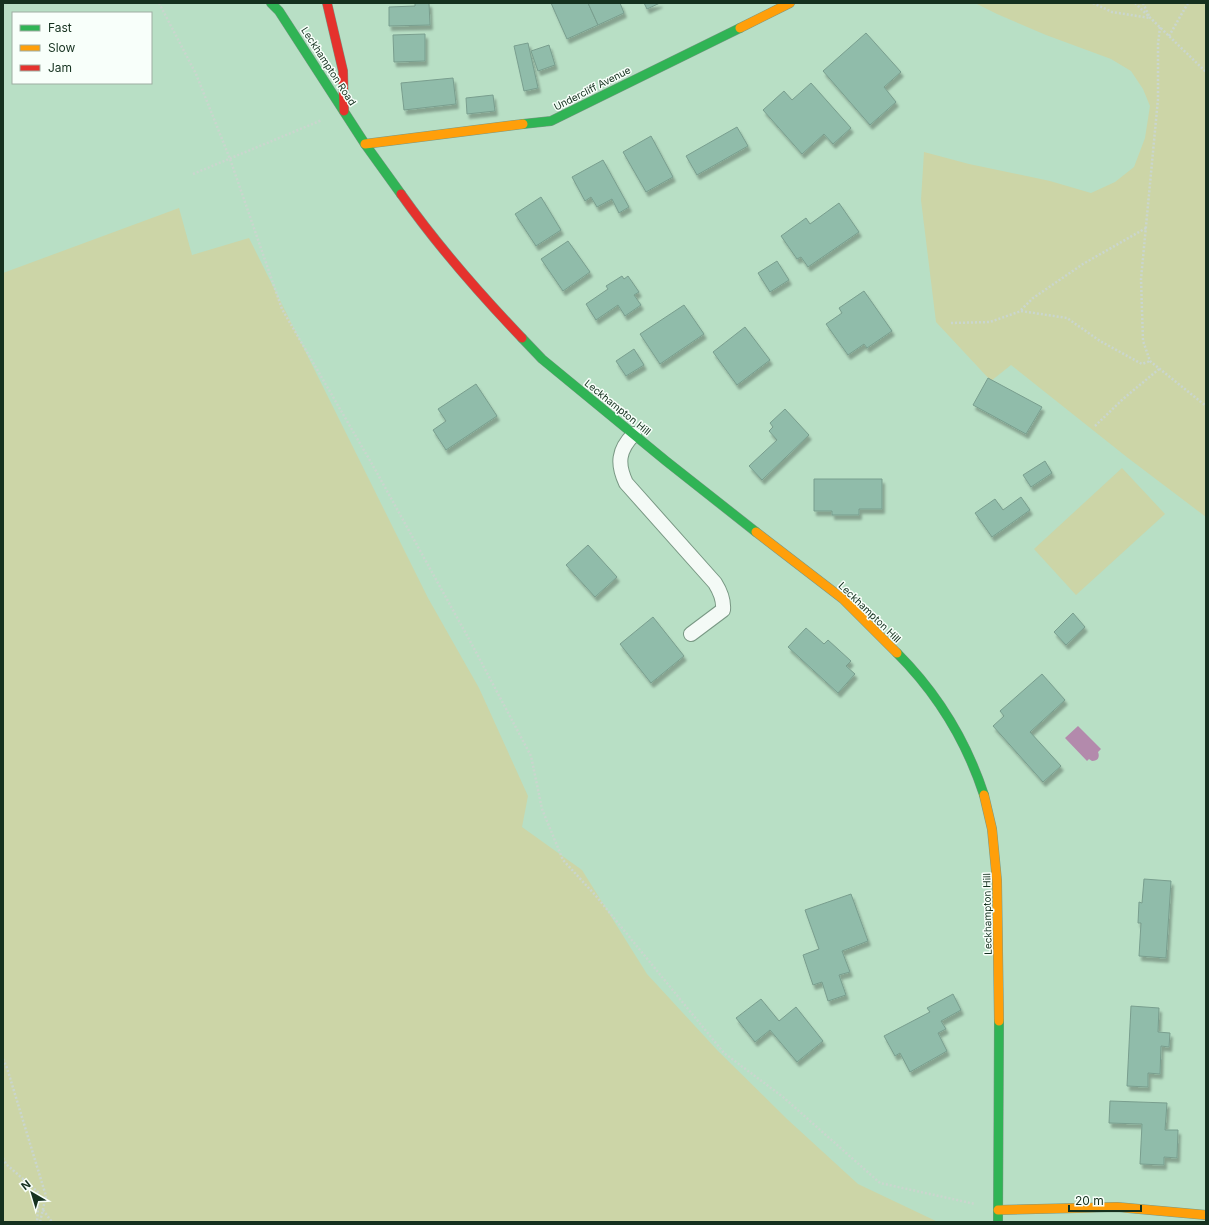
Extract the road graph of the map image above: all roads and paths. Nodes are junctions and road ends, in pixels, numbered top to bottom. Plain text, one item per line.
1 (159, 3) edge
2 (271, 3) edge
3 (327, 3) edge
4 (790, 3) edge
5 (1093, 3) edge
6 (1135, 3) edge
7 (1143, 3) edge
8 (1188, 3) edge
9 (1150, 18) junction
10 (1160, 26) junction
11 (1169, 36) junction
12 (1206, 72) edge
13 (344, 111) junction
14 (365, 144) junction
15 (230, 159) junction
16 (193, 174) dead end
17 (1146, 228) junction
18 (1021, 311) junction
19 (951, 323) dead end
20 (1150, 361) junction
21 (1159, 368) junction
22 (1206, 406) edge
23 (1095, 426) dead end
24 (634, 434) junction
25 (691, 634) dead end
26 (3, 1059) edge
27 (3, 1158) edge
28 (43, 1209) junction
29 (998, 1210) junction
30 (1206, 1215) edge
31 (38, 1222) edge
32 (52, 1222) edge
33 (998, 1222) edge

1 - 15 path
2 - 13 street, Leckhampton Road
3 - 13 street
4 - 14 street, Undercliff Avenue
5 - 9 path
6 - 9 path
7 - 9 path
8 - 11 path
9 - 10 path
10 - 11 path
10 - 17 path
11 - 12 path
13 - 14 street, Leckhampton Road
13 - 15 path
14 - 24 street, Leckhampton Hill
15 - 16 path
15 - 29 path
17 - 18 path
17 - 20 path
18 - 19 path
18 - 20 path
20 - 21 path
21 - 22 path
21 - 23 path
24 - 25 lane
24 - 29 street, Leckhampton Hill
26 - 28 path
27 - 31 path
28 - 31 path
28 - 32 path
29 - 30 street
29 - 33 street, Leckhampton Hill

